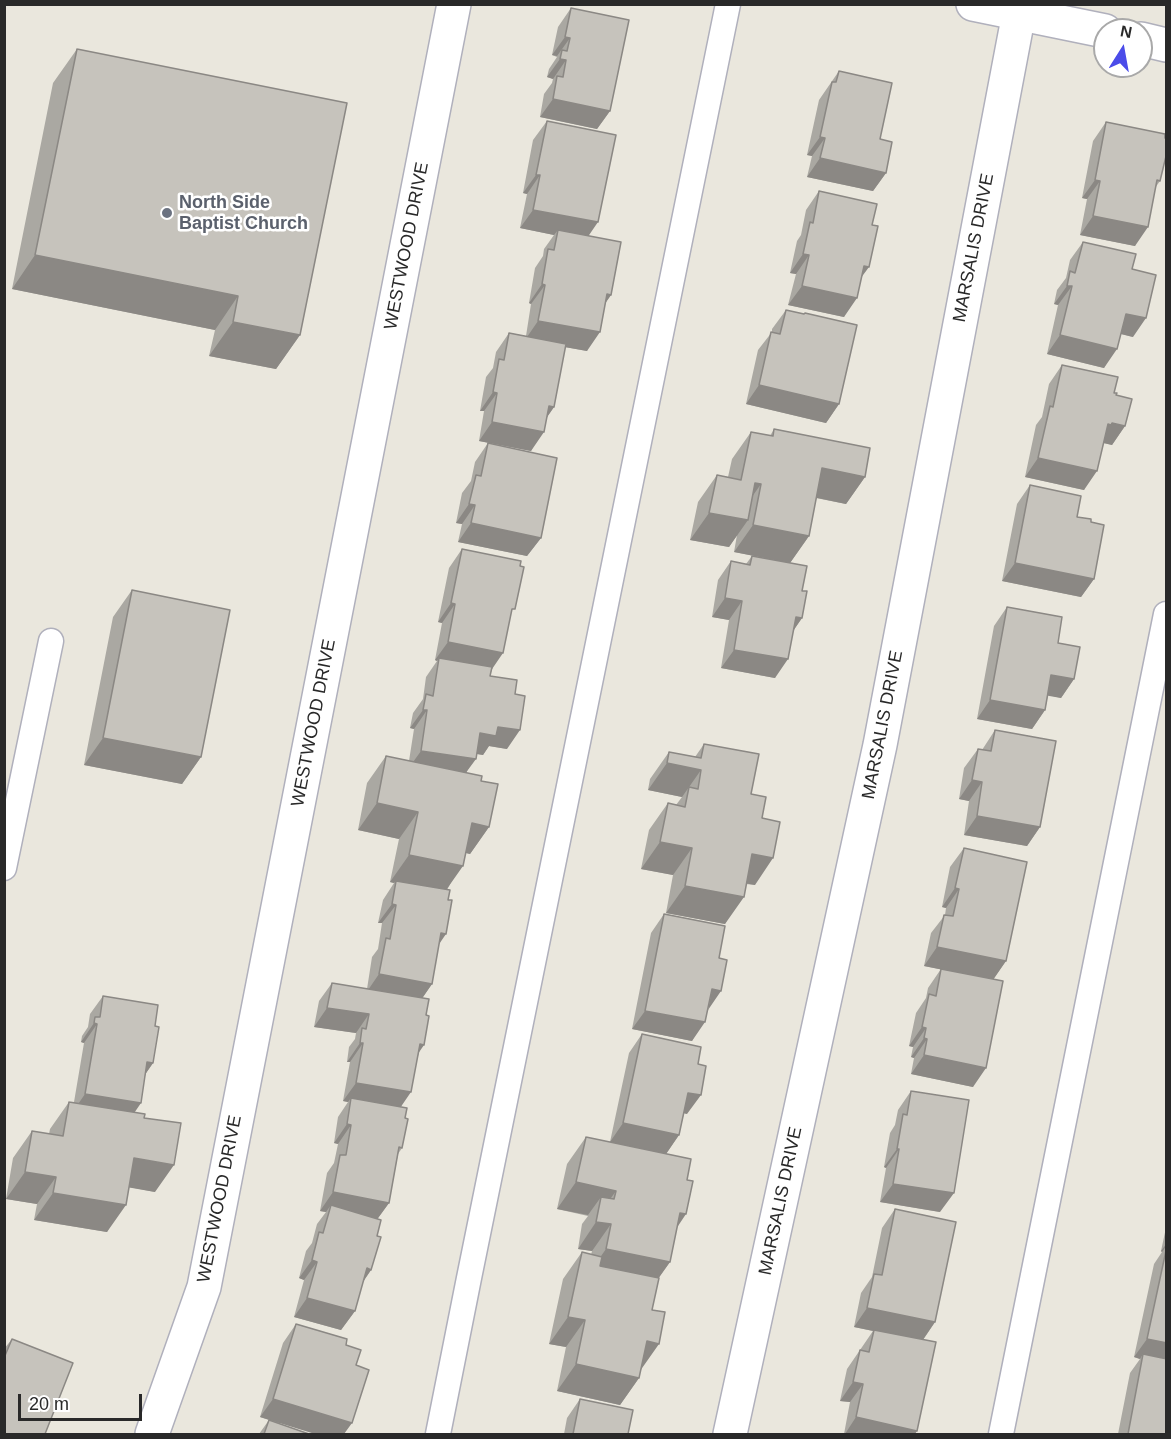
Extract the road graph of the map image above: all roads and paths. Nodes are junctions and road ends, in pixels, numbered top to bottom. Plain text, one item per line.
1 (454, 4) edge
2 (728, 4) edge
3 (973, 4) edge
4 (1019, 13) junction
5 (1093, 28) edge
6 (1167, 614) edge
7 (51, 641) dead end
8 (4, 868) edge
9 (152, 1434) edge
10 (438, 1434) edge
11 (730, 1434) edge
12 (1001, 1434) edge

1 - 9 street, WESTWOOD DRIVE
2 - 10 lane
3 - 4 street
4 - 5 street
4 - 11 street, MARSALIS DRIVE
6 - 12 lane
7 - 8 lane

